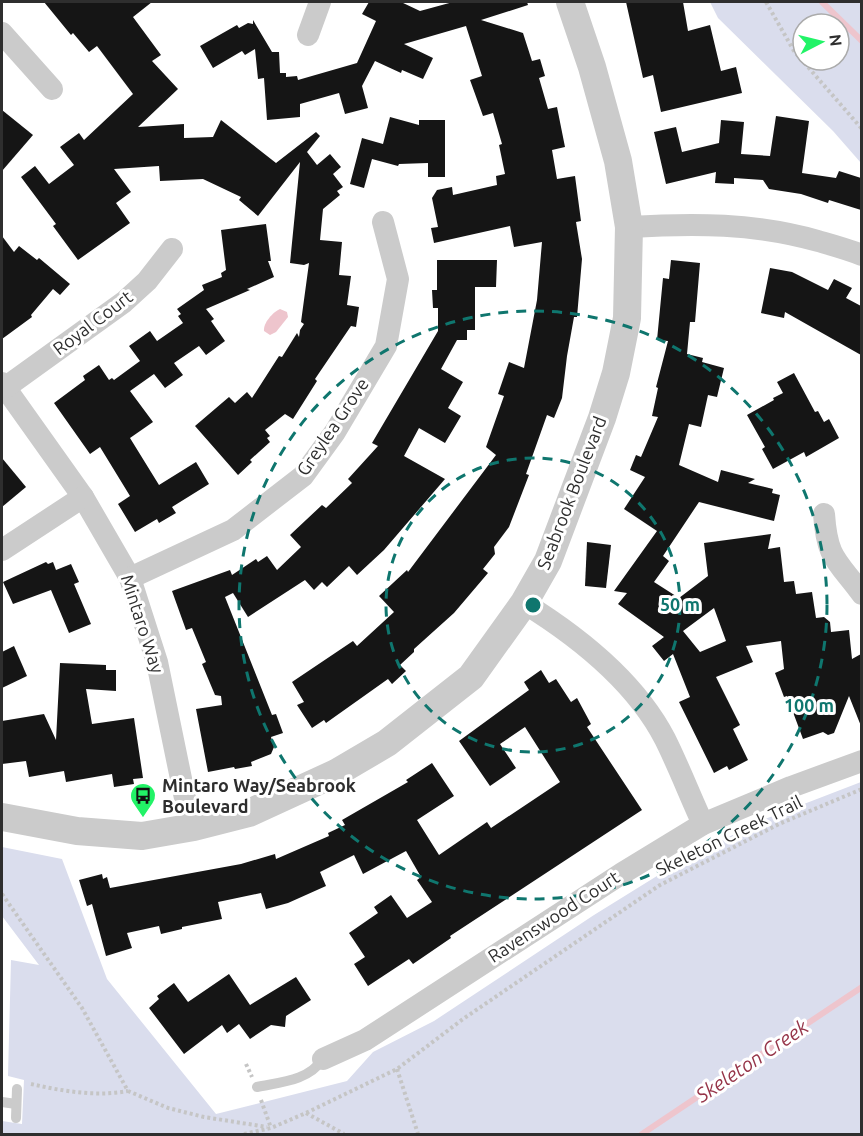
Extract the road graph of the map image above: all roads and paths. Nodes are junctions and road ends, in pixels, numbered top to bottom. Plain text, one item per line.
1 (320, 2) edge
2 (570, 2) edge
3 (766, 2) edge
4 (2, 33) edge
5 (308, 35) dead end
6 (52, 88) dead end
7 (861, 129) edge
8 (383, 222) dead end
9 (629, 227) junction
10 (172, 249) dead end
11 (861, 255) edge
12 (4, 385) edge
13 (83, 497) junction
14 (824, 514) dead end
15 (2, 550) edge
16 (129, 578) junction
17 (861, 594) edge
18 (524, 603) junction
19 (861, 761) edge
20 (861, 789) edge
21 (2, 817) edge
22 (703, 824) junction
23 (194, 827) junction
24 (2, 894) edge
25 (323, 1059) joint
26 (397, 1069) junction
27 (257, 1087) dead end
28 (17, 1089) joint
29 (128, 1091) junction
30 (2, 1102) edge
31 (16, 1104) junction
32 (306, 1113) junction
33 (16, 1118) dead end
34 (271, 1128) junction
35 (244, 1134) edge
36 (344, 1134) edge
37 (418, 1134) edge

1 - 5 street
2 - 9 street, Seabrook Boulevard
3 - 7 path
4 - 6 street
8 - 16 street, Greylea Grove
9 - 11 street
9 - 18 street, Seabrook Boulevard
10 - 12 street, Royal Court
12 - 13 street, Mintaro Way
13 - 15 street
13 - 16 street, Mintaro Way
14 - 17 street
16 - 23 street, Mintaro Way
18 - 22 street
18 - 23 street, Seabrook Boulevard
19 - 22 street, Ravenswood Court
20 - 26 path, Skeleton Creek Trail
21 - 23 street, Seabrook Boulevard
22 - 25 street, Ravenswood Court
24 - 29 path
25 - 27 lane, Ravenswood Court
26 - 32 path, Skeleton Creek Trail
26 - 37 path
28 - 29 path
28 - 31 lane
29 - 34 path
30 - 31 lane
31 - 33 lane
32 - 34 path, Skeleton Creek Trail
32 - 36 path
34 - 35 path, Skeleton Creek Trail

